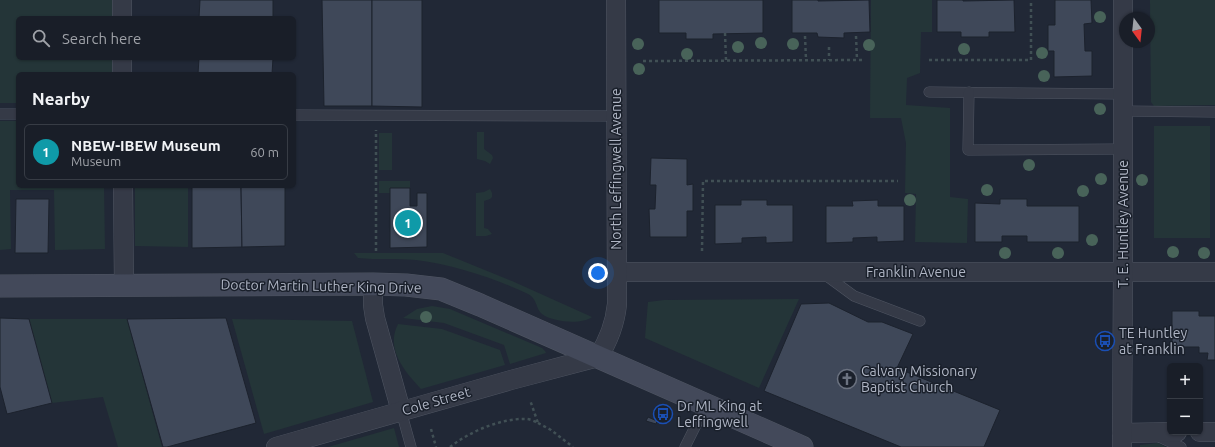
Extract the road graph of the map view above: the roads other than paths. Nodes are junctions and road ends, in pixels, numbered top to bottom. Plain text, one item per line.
1 (122, 0) edge
2 (616, 0) edge
3 (1123, 0) edge
4 (122, 16) edge
5 (122, 60) edge
6 (122, 72) edge
7 (929, 92) dead end
8 (969, 92) junction
9 (1123, 103) junction
10 (1215, 112) edge
11 (0, 114) edge
12 (16, 114) edge
13 (296, 115) edge
14 (616, 116) junction
15 (1123, 149) junction
16 (123, 188) edge
17 (1123, 271) junction
18 (617, 272) junction
19 (821, 272) junction
20 (1215, 272) edge
21 (373, 284) junction
22 (124, 285) junction
23 (0, 286) edge
24 (920, 321) dead end
25 (598, 357) junction
26 (706, 405) junction
27 (401, 412) junction
28 (1147, 432) junction
29 (1167, 432) edge
30 (1203, 432) edge
31 (1215, 432) edge
32 (1122, 440) edge
33 (276, 447) edge
34 (411, 447) edge
35 (685, 447) edge
36 (802, 447) edge
37 (1181, 447) edge

1 - 4 street
2 - 14 street, North Leffingwell Avenue
3 - 9 street, T. E. Huntley Avenue
5 - 6 street
7 - 8 lane
8 - 9 lane
8 - 15 lane
9 - 10 lane
9 - 15 street, T. E. Huntley Avenue
11 - 12 lane
13 - 14 lane
14 - 18 street, North Leffingwell Avenue
15 - 17 street, T. E. Huntley Avenue
16 - 22 street
17 - 19 street, Franklin Avenue
17 - 20 street, Franklin Avenue
17 - 32 street, T. E. Huntley Avenue
18 - 19 street, Franklin Avenue
18 - 25 street, North Leffingwell Avenue
19 - 24 lane
21 - 22 main road, Doctor Martin Luther King Drive
21 - 25 main road, Doctor Martin Luther King Drive
21 - 27 street
22 - 23 main road, Doctor Martin Luther King Drive
25 - 26 main road, Doctor Martin Luther King Drive
25 - 27 street, Cole Street
26 - 35 lane
26 - 36 main road, Doctor Martin Luther King Drive
27 - 33 street, Cole Street
27 - 34 lane
28 - 29 street
28 - 32 street
28 - 37 lane
30 - 31 street

